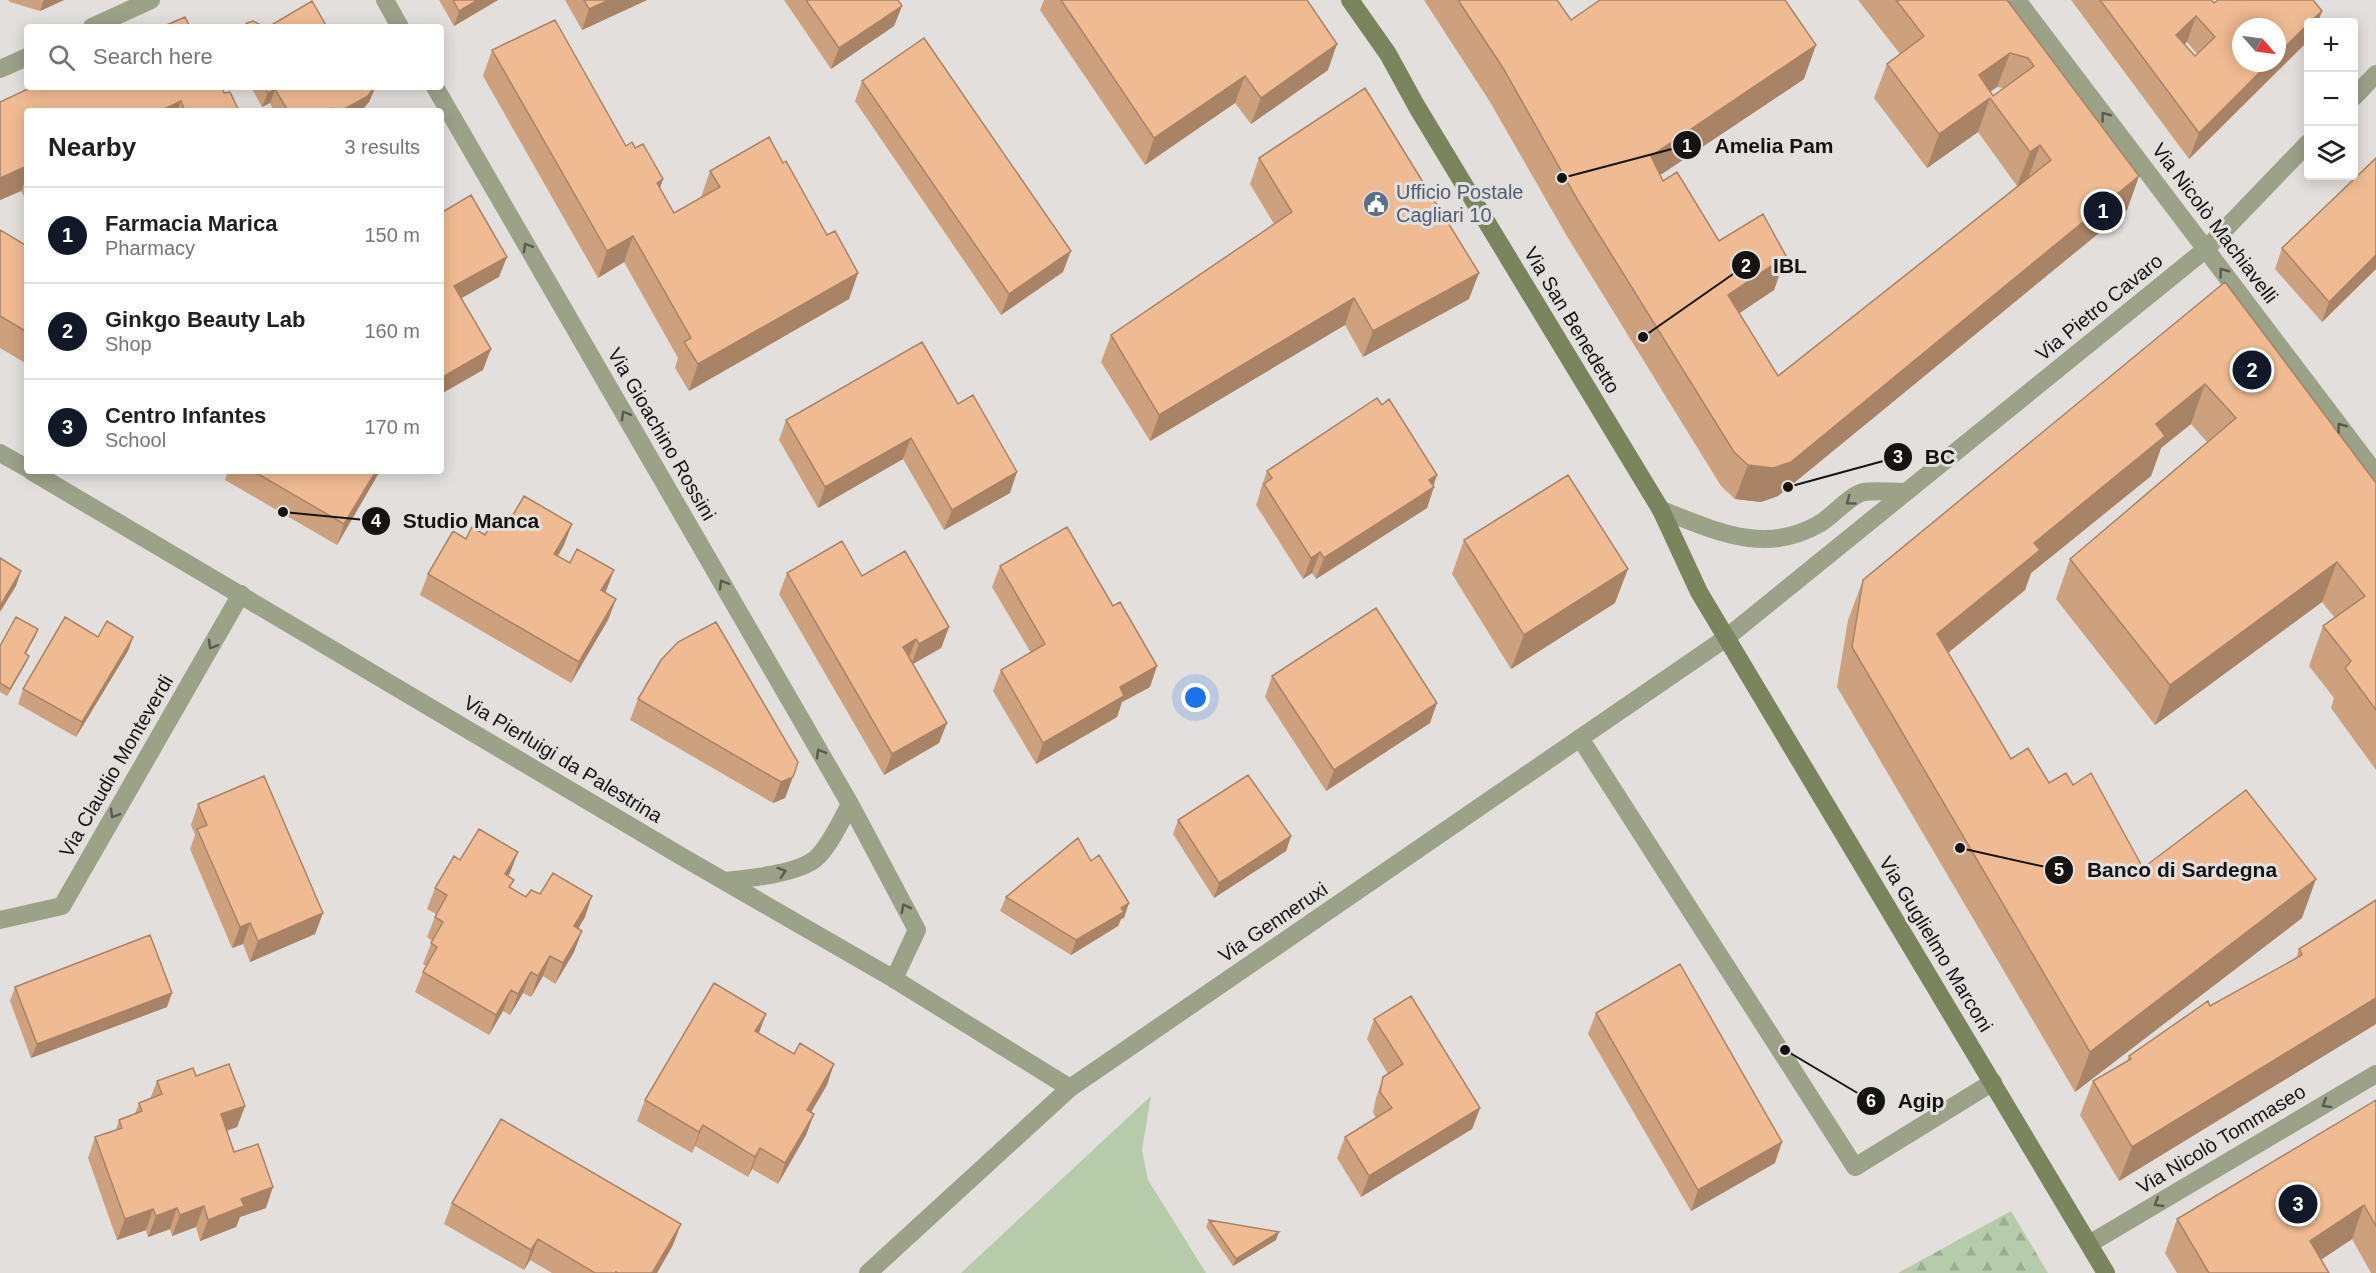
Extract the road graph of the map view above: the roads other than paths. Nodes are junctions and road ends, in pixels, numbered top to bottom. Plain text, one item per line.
1 (151, 0) edge
2 (385, 0) edge
3 (1350, 0) edge
4 (2017, 0) edge
5 (99, 24) edge
6 (398, 24) edge
7 (24, 58) edge
8 (0, 69) edge
9 (2376, 74) edge
10 (437, 90) edge
11 (2358, 93) edge
12 (2304, 147) edge
13 (2206, 249) junction
14 (0, 453) edge
15 (24, 466) edge
16 (36, 474) edge
17 (2376, 474) edge
18 (1906, 492) junction
19 (1661, 510) junction
20 (241, 594) junction
21 (1726, 638) junction
22 (1580, 738) junction
23 (849, 804) junction
24 (724, 881) junction
25 (0, 920) edge
26 (894, 979) junction
27 (2376, 1074) edge
28 (1993, 1082) junction
29 (1070, 1088) junction
30 (2089, 1244) junction
31 (868, 1273) edge
32 (2106, 1273) edge

1 - 5 street
2 - 6 street
3 - 19 main road, Via San Benedetto
13 -> 4 street, Via Nicolò Machiavelli
7 - 8 street
9 - 11 street
23 -> 10 street, Via Gioachino Rossini
12 - 13 street, Via Pietro Cavaro
17 -> 13 street, Via Nicolò Machiavelli
13 - 18 street, Via Pietro Cavaro
14 - 15 street
16 - 20 street, Via Pierluigi da Palestrina
18 -> 19 street
18 - 21 street, Via Pietro Cavaro
19 - 21 main road, Via San Benedetto
20 - 24 street, Via Pierluigi da Palestrina
20 -> 25 street, Via Claudio Monteverdi
21 - 22 street, Via Genneruxi
21 - 28 main road, Via Guglielmo Marconi
22 - 28 street
22 - 29 street, Via Genneruxi
24 -> 23 street
26 -> 23 street, Via Gioachino Rossini
24 - 26 street, Via Pierluigi da Palestrina
26 - 29 street, Via Pierluigi da Palestrina
27 -> 30 street, Via Nicolò Tommaseo
28 - 30 main road, Via Guglielmo Marconi
29 - 31 street, Via Genneruxi
30 - 32 main road, Via Guglielmo Marconi

